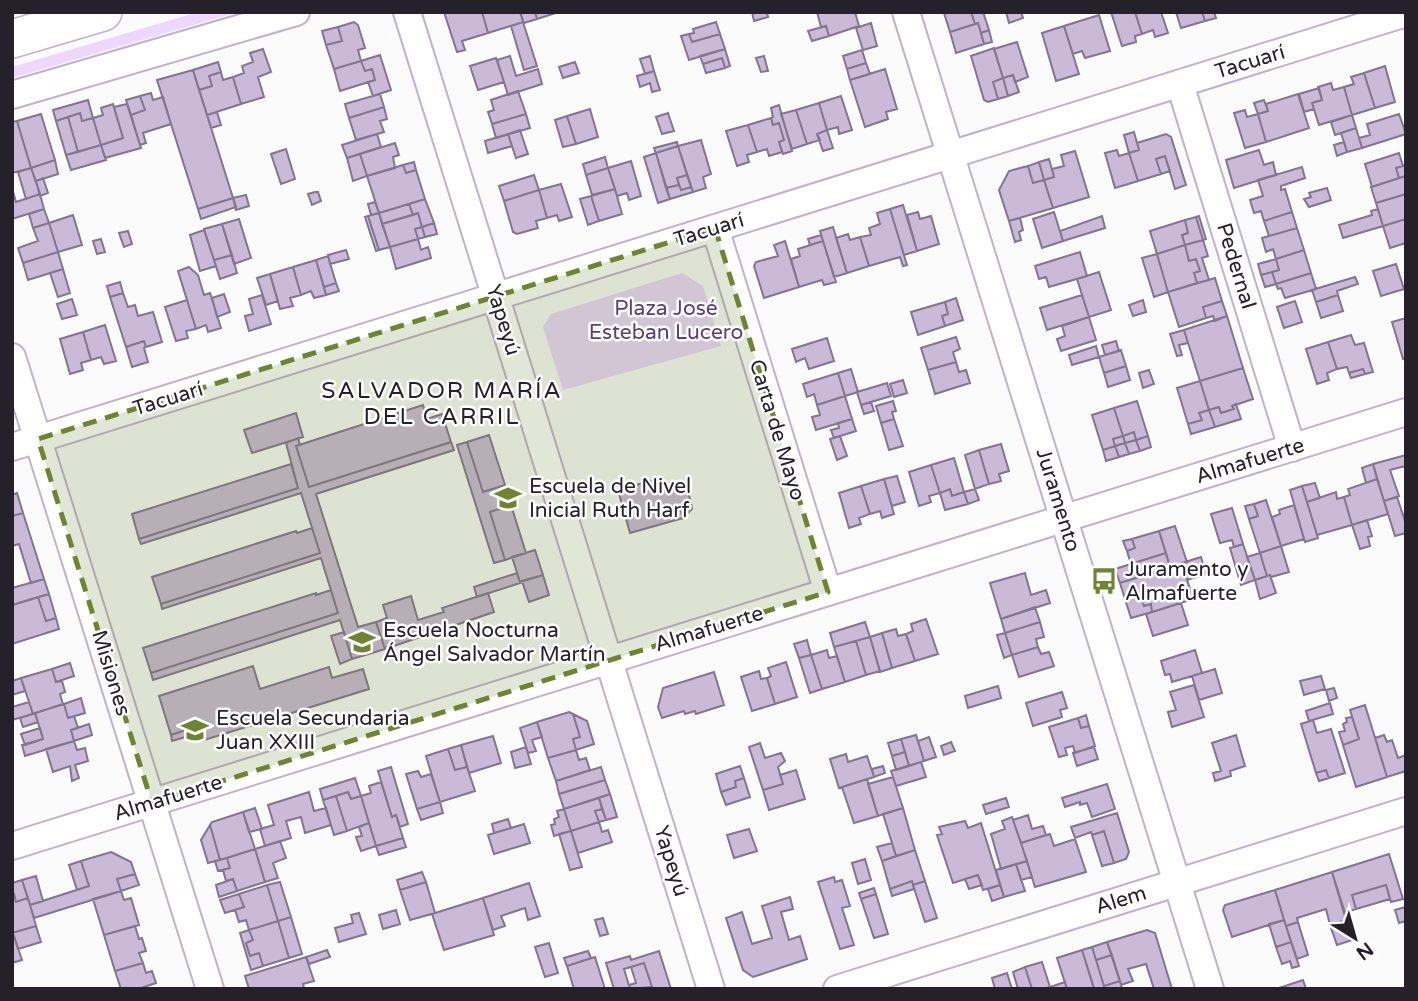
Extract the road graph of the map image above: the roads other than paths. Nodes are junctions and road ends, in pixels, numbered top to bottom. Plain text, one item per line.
1 (103, 12) edge
2 (296, 12) edge
3 (407, 12) edge
4 (906, 12) edge
5 (1406, 13) edge
6 (12, 39) edge
7 (1180, 84) junction
8 (12, 95) edge
9 (951, 155) junction
10 (715, 228) junction
11 (495, 297) junction
12 (12, 357) edge
13 (1406, 412) edge
14 (38, 439) junction
15 (12, 447) edge
16 (1292, 448) junction
17 (1064, 519) junction
18 (828, 592) junction
19 (609, 660) junction
20 (152, 803) junction
21 (1406, 811) edge
22 (12, 846) edge
23 (1177, 883) junction
24 (210, 989) edge
25 (711, 989) edge
26 (837, 989) edge
27 (1210, 989) edge

1 - 6 main road
2 - 8 street
3 - 11 street, Yapeyú
4 - 9 street, Juramento
5 - 7 street, Tacuarí
7 - 9 street, Tacuarí
7 - 16 street, Pedernal
9 - 10 street, Tacuarí
9 - 17 street, Juramento
10 - 11 street, Tacuarí
10 - 18 street, Carta de Mayo
11 - 14 street, Tacuarí
11 - 19 street, Yapeyú
12 - 14 street, Misiones
13 - 16 street, Almafuerte
14 - 15 street, Tacuarí
14 - 20 street, Misiones
16 - 17 street, Almafuerte
17 - 18 street, Almafuerte
17 - 23 street, Juramento
18 - 19 street, Almafuerte
19 - 20 street, Almafuerte
19 - 25 street, Yapeyú
20 - 22 street, Almafuerte
20 - 24 street, Misiones
21 - 23 street, Alem
23 - 26 street, Alem
23 - 27 street, Juramento

